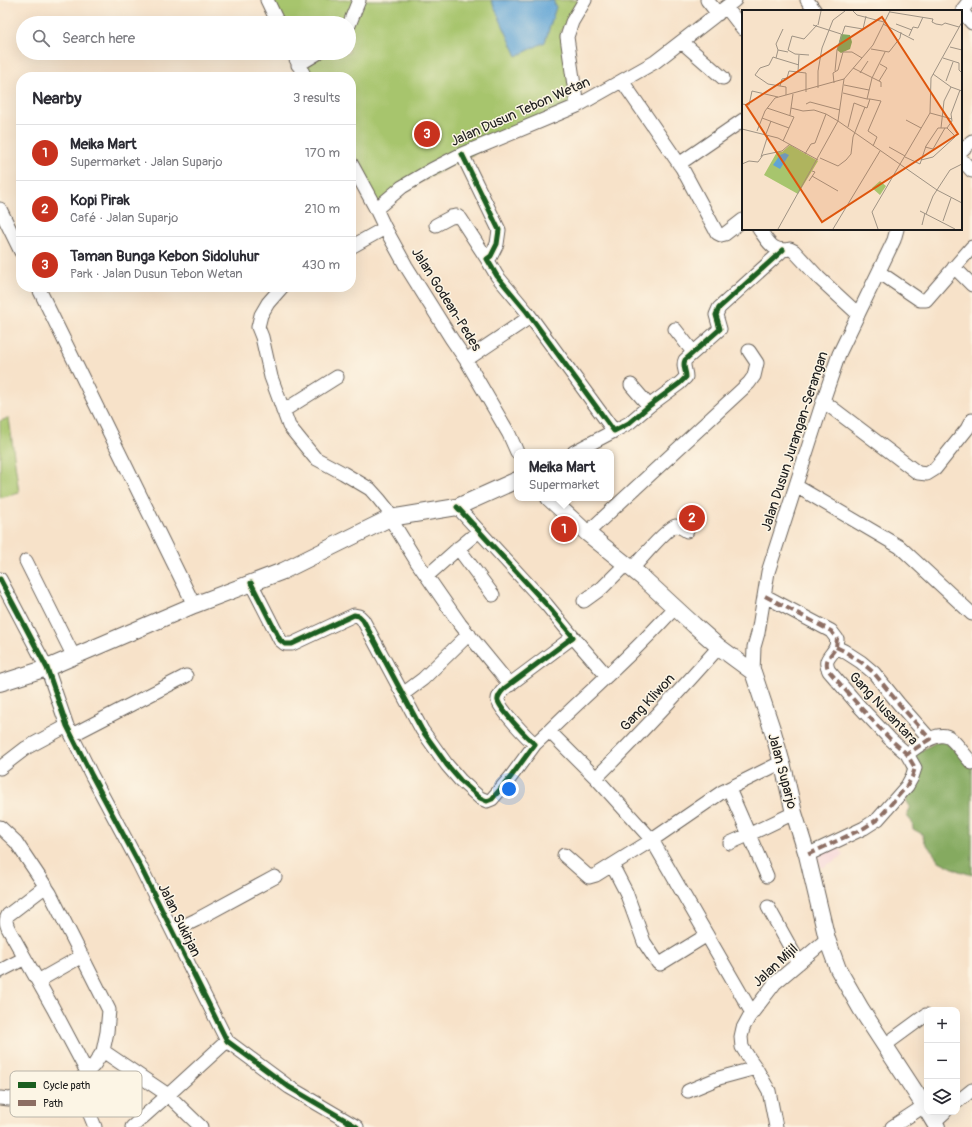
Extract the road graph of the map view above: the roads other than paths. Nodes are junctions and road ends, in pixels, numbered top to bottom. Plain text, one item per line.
1 (267, 0) edge
2 (359, 0) edge
3 (585, 0) edge
4 (707, 0) edge
5 (807, 0) edge
6 (970, 0) edge
7 (726, 7) edge
8 (814, 10) edge
9 (275, 16) edge
10 (353, 16) edge
11 (972, 23) edge
12 (742, 28) edge
13 (682, 42) junction
14 (296, 60) edge
15 (302, 72) edge
16 (723, 78) dead end
17 (622, 81) junction
18 (577, 106) junction
19 (742, 121) edge
20 (972, 141) edge
21 (962, 150) edge
22 (462, 154) junction
23 (962, 161) edge
24 (679, 164) junction
25 (972, 171) edge
26 (356, 172) edge
27 (0, 209) edge
28 (376, 209) junction
29 (742, 221) edge
30 (436, 225) dead end
31 (385, 228) junction
32 (760, 230) edge
33 (896, 230) edge
34 (16, 242) edge
35 (356, 244) edge
36 (972, 247) edge
37 (783, 250) junction
38 (487, 259) junction
39 (954, 267) junction
40 (879, 272) junction
41 (972, 285) edge
42 (40, 292) edge
43 (278, 292) edge
44 (858, 314) junction
45 (530, 317) junction
46 (675, 328) dead end
47 (749, 351) dead end
48 (693, 352) junction
49 (466, 360) junction
50 (337, 377) dead end
51 (631, 385) dead end
52 (823, 400) junction
53 (649, 406) junction
54 (283, 411) junction
55 (970, 427) edge
56 (614, 430) junction
57 (516, 449) edge
58 (579, 449) edge
59 (514, 481) edge
60 (796, 486) junction
61 (552, 501) edge
62 (456, 507) junction
63 (390, 518) junction
64 (479, 531) junction
65 (688, 531) dead end
66 (587, 533) junction
67 (458, 548) junction
68 (26, 561) dead end
69 (629, 567) junction
70 (427, 576) junction
71 (0, 579) edge
72 (251, 583) junction
73 (493, 595) dead end
74 (765, 596) junction
75 (584, 601) dead end
76 (194, 605) junction
77 (675, 608) junction
78 (972, 614) edge
79 (468, 634) junction
80 (573, 637) junction
81 (718, 647) junction
82 (836, 647) junction
83 (74, 657) junction
84 (41, 670) junction
85 (753, 672) junction
86 (186, 676) dead end
87 (607, 676) junction
88 (0, 683) edge
89 (510, 685) junction
90 (403, 694) junction
91 (69, 731) junction
92 (549, 731) junction
93 (930, 739) junction
94 (535, 744) junction
95 (906, 754) junction
96 (782, 762) junction
97 (972, 764) edge
98 (0, 768) edge
99 (596, 778) junction
100 (729, 789) junction
101 (794, 813) junction
102 (0, 827) edge
103 (748, 835) junction
104 (652, 840) junction
105 (730, 843) dead end
106 (564, 855) dead end
107 (807, 855) junction
108 (612, 865) junction
109 (767, 876) dead end
110 (275, 877) dead end
111 (46, 886) junction
112 (768, 907) dead end
113 (173, 931) junction
114 (707, 935) junction
115 (828, 939) junction
116 (82, 956) junction
117 (25, 958) junction
118 (799, 963) junction
119 (0, 971) edge
120 (38, 981) junction
121 (752, 1013) junction
122 (924, 1016) edge
123 (227, 1041) junction
124 (885, 1045) junction
125 (103, 1051) junction
126 (756, 1068) junction
127 (86, 1071) edge
128 (88, 1071) edge
129 (133, 1071) edge
130 (142, 1077) edge
131 (972, 1090) edge
132 (688, 1091) dead end
133 (168, 1095) junction
134 (0, 1098) edge
135 (10, 1099) edge
136 (960, 1100) edge
137 (924, 1102) edge
138 (933, 1115) edge
139 (91, 1117) edge
140 (95, 1127) edge
141 (132, 1127) edge
142 (201, 1127) edge
143 (357, 1127) edge
144 (776, 1127) edge
145 (892, 1127) edge

1 - 9 street
2 - 10 street
3 - 18 street
4 - 7 street
5 - 8 street
6 - 11 street
7 - 12 street
7 - 13 street, Jalan Dusun Tebon Wetan
13 - 16 street
13 - 17 street, Jalan Dusun Tebon Wetan
14 - 15 street
17 - 18 street, Jalan Dusun Tebon Wetan
17 - 24 street
18 - 22 street, Jalan Dusun Tebon Wetan
19 - 24 street
20 - 21 street
22 - 28 street, Jalan Dusun Tebon Wetan
22 - 38 street
23 - 25 street
24 - 29 street
26 - 28 street, Jalan Godean-Pedes
27 - 34 street
28 - 31 street, Jalan Godean-Pedes
30 - 38 street
31 - 35 street
31 - 49 street, Jalan Godean-Pedes
32 - 37 street
33 - 40 street, Jalan Dusun Jurangan-Serangan
36 - 39 street
37 - 44 street
37 - 48 street
38 - 45 street
39 - 40 street
39 - 41 street
40 - 44 street, Jalan Dusun Jurangan-Serangan
42 - 76 street
43 - 54 street
44 - 52 street, Jalan Dusun Jurangan-Serangan
45 - 49 street
45 - 56 street
46 - 48 street
47 - 66 street
48 - 53 street
49 - 57 street, Jalan Godean-Pedes
50 - 54 street
51 - 53 street
52 - 55 street
52 - 60 street, Jalan Dusun Jurangan-Serangan
53 - 56 street
54 - 63 street
56 - 58 street
59 - 62 main road
60 - 74 street, Jalan Dusun Jurangan-Serangan
60 - 78 street
61 - 66 main road
62 - 63 main road
62 - 64 street
63 - 70 street
63 - 72 main road
64 - 67 street
64 - 80 street
65 - 69 street
66 - 69 main road
67 - 70 street
67 - 73 street
68 - 83 street
69 - 75 street
69 - 77 main road
70 - 79 street
71 - 84 street, Jalan Sukirjan
72 - 76 main road
72 - 90 street
74 - 82 street
74 - 85 street, Jalan Dusun Jurangan-Serangan
76 - 83 main road
77 - 81 main road
77 - 87 street
79 - 89 street
79 - 90 street
80 - 87 street
80 - 89 street
81 - 85 main road
81 - 99 street, Gang Kliwon
82 - 93 street
82 - 95 street, Gang Nusantara
83 - 84 main road
84 - 88 main road
84 - 91 street, Jalan Sukirjan
85 - 96 main road, Jalan Suparjo
86 - 91 street
87 - 92 street
89 - 94 street
90 - 94 street
91 - 98 street
91 - 113 street, Jalan Sukirjan
92 - 94 street
92 - 99 street
93 - 95 street
93 - 97 street
95 - 107 street, Gang Nusantara
96 - 100 street
96 - 101 main road, Jalan Suparjo
99 - 104 street
100 - 103 street
100 - 104 street
101 - 103 street
101 - 107 main road, Jalan Suparjo
102 - 111 street
103 - 105 street
103 - 109 street
104 - 108 street
104 - 114 street
106 - 108 street
107 - 115 main road, Jalan Suparjo
108 - 114 street
110 - 113 street
111 - 116 street
111 - 117 street
112 - 118 street
113 - 123 street, Jalan Sukirjan
114 - 121 street
115 - 118 street, Jalan Mijil
115 - 124 main road, Jalan Suparjo
116 - 120 street
116 - 125 street
117 - 119 street
117 - 120 street
118 - 121 street, Jalan Mijil
120 - 127 street
121 - 126 street, Jalan Mijil
122 - 124 street
123 - 133 street
123 - 143 street, Jalan Sukirjan
124 - 137 main road, Jalan Suparjo
125 - 128 street
125 - 129 street
126 - 132 street
126 - 144 street, Jalan Mijil
130 - 133 street
131 - 136 street
133 - 141 street
133 - 142 street
134 - 135 street
138 - 145 street
139 - 140 street

